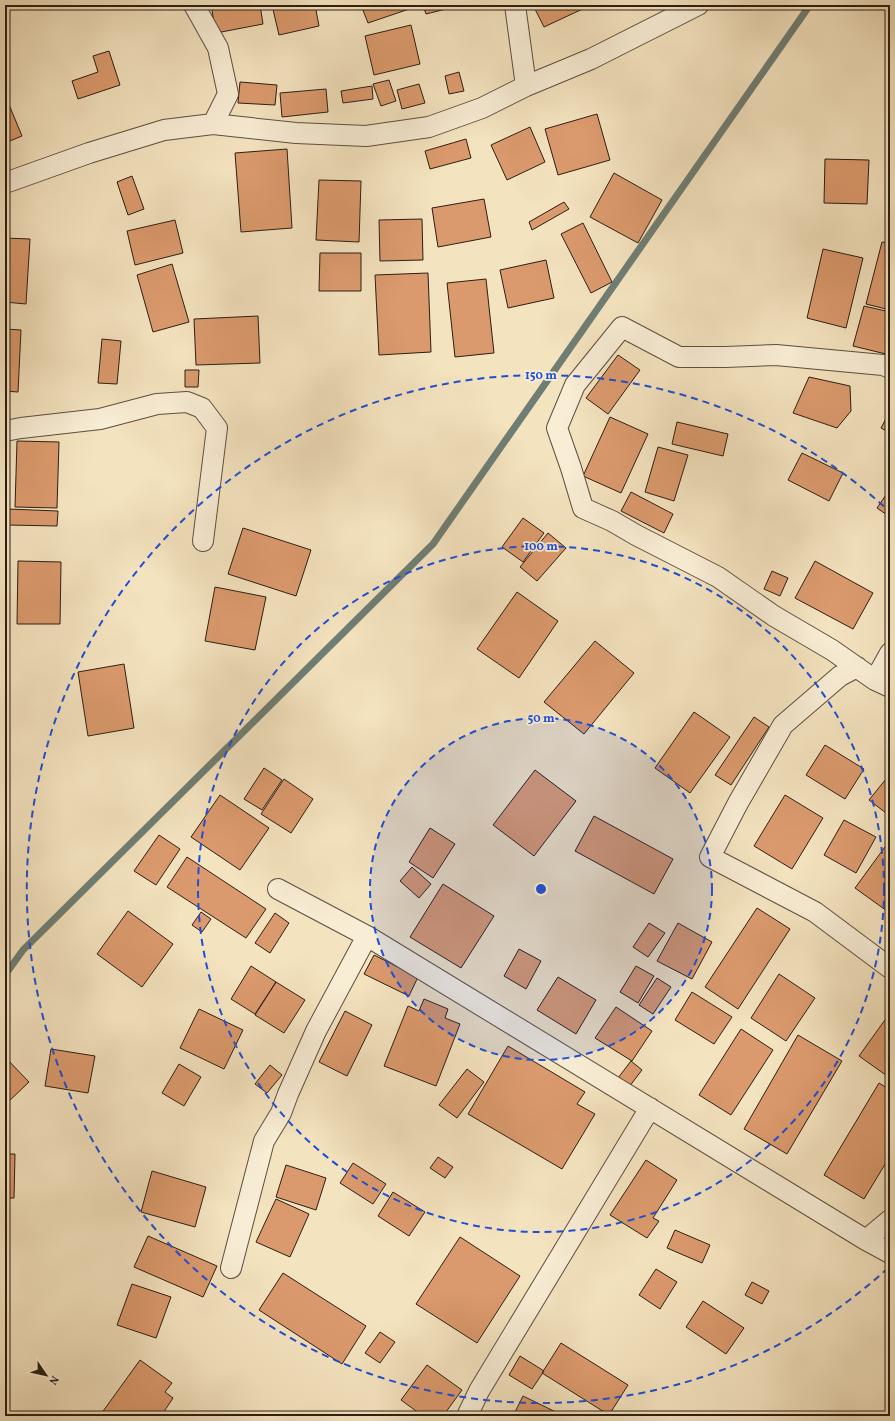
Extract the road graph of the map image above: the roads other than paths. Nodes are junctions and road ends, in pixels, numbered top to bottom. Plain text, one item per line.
1 (194, 5) edge
2 (515, 5) edge
3 (698, 5) edge
4 (526, 86) junction
5 (213, 124) junction
6 (5, 183) edge
7 (890, 368) edge
8 (5, 431) edge
9 (203, 542) dead end
10 (890, 653) edge
11 (857, 667) junction
12 (882, 684) edge
13 (278, 890) dead end
14 (367, 936) junction
15 (890, 968) edge
16 (650, 1108) junction
17 (890, 1220) edge
18 (866, 1240) junction
19 (890, 1253) edge
20 (231, 1268) dead end
21 (467, 1416) edge

1 - 5 street
2 - 4 street
3 - 4 street
4 - 5 street
5 - 6 street
7 - 11 street
8 - 9 street
10 - 12 street
11 - 12 street
11 - 15 street
13 - 14 street
14 - 16 street
14 - 20 street
16 - 18 street
16 - 21 street
17 - 18 street
18 - 19 street

